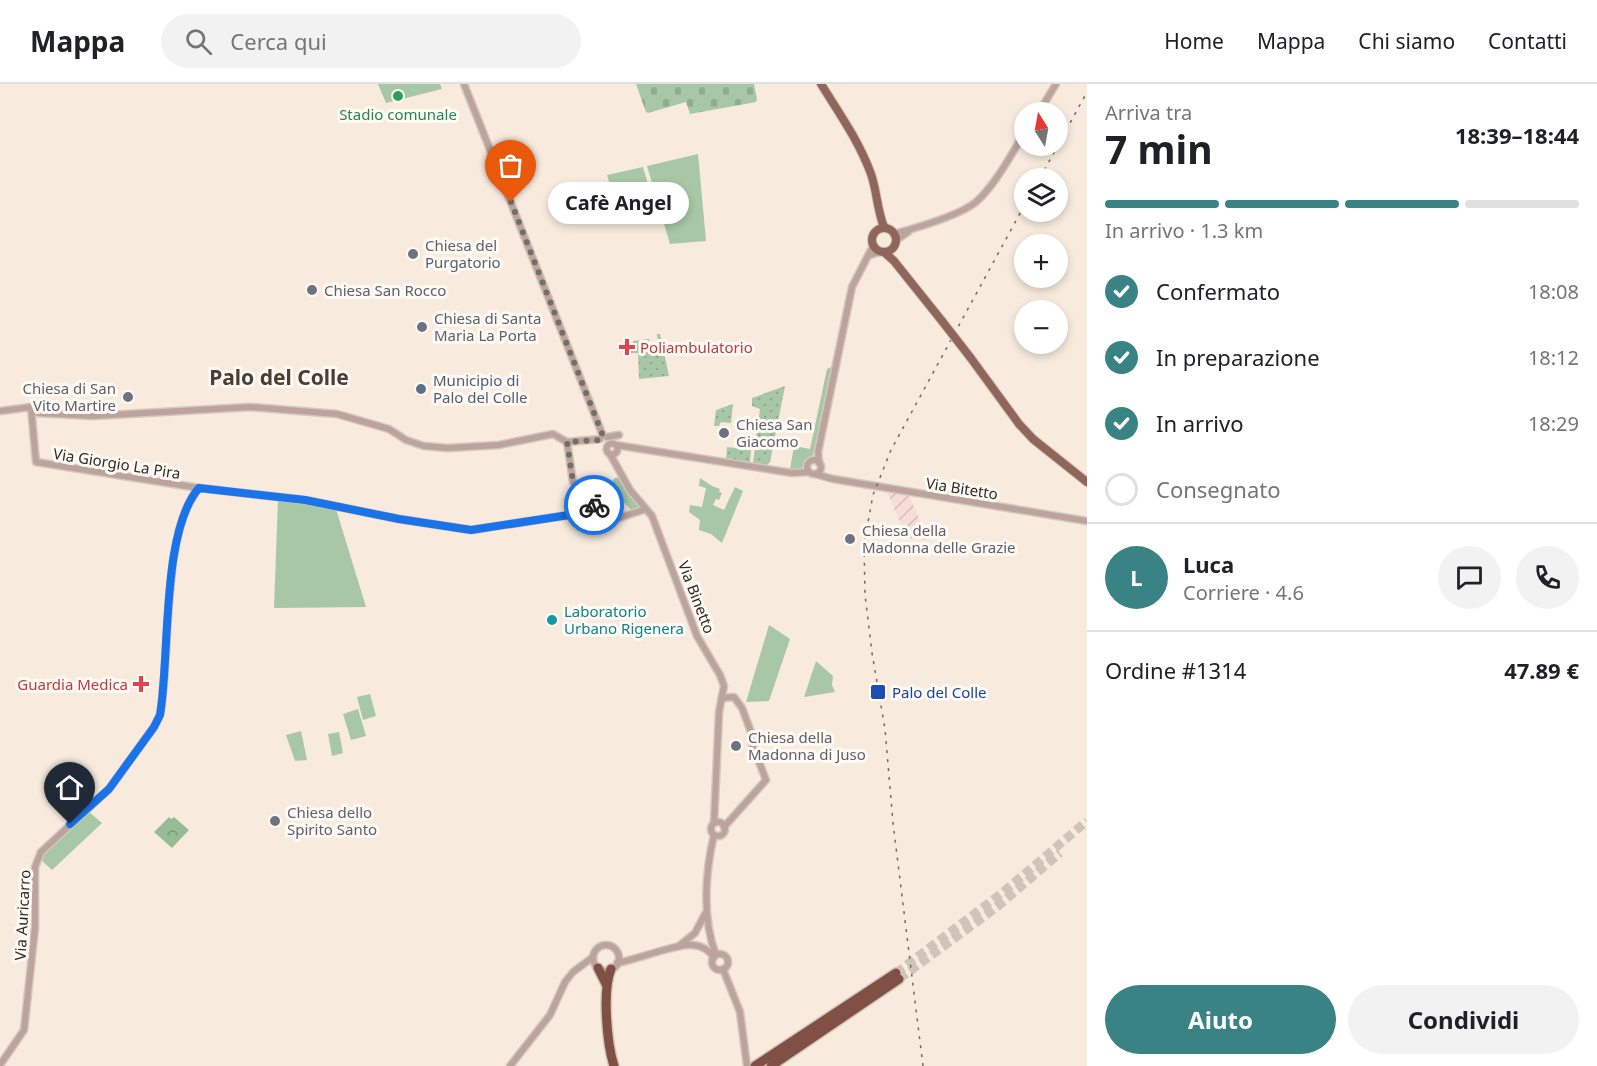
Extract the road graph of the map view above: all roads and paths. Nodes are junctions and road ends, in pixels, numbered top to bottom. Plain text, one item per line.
1 (464, 84) edge
2 (821, 84) edge
3 (1056, 84) edge
4 (1045, 102) edge
5 (1014, 149) edge
6 (880, 228) junction
7 (895, 237) junction
8 (882, 250) junction
9 (31, 407) junction
10 (0, 411) edge
11 (603, 438) junction
12 (567, 442) junction
13 (613, 449) junction
14 (814, 467) junction
15 (1087, 482) edge
16 (199, 488) junction
17 (646, 509) junction
18 (595, 511) junction
19 (1087, 520) edge
20 (722, 698) junction
21 (714, 823) junction
22 (724, 827) junction
23 (714, 835) junction
24 (706, 907) junction
25 (675, 948) junction
26 (618, 953) junction
27 (715, 956) junction
28 (593, 957) junction
29 (643, 958) junction
30 (583, 965) junction
31 (614, 966) junction
32 (597, 967) junction
33 (723, 969) junction
34 (606, 986) junction
35 (746, 1062) edge
36 (0, 1065) edge
37 (510, 1066) edge
38 (614, 1066) edge
39 (755, 1066) edge
40 (771, 1066) edge

1 - 11 street
2 - 6 main road
3 - 4 street
5 - 7 street
6 - 7 main road
6 - 8 main road
7 - 8 main road
8 - 14 street
8 - 15 main road, bridge
9 - 10 street
9 - 12 street
9 - 16 street, Via Giorgio La Pira
11 - 12 street
11 - 13 street
11 - 13 street
12 - 18 street
13 - 14 street
13 - 17 street, Via Binetto
14 - 19 street, Via Bitetto
16 - 18 street, Via Giorgio La Pira
16 - 36 street, Via Auricarro
17 - 18 street
17 - 20 street, Via Binetto
20 - 21 street, Via Binetto
20 - 22 street
21 - 22 street
21 - 23 street
22 - 23 street
23 - 24 street
24 - 25 street
24 - 27 street
25 - 27 street
25 - 29 street
26 - 28 street
26 - 29 street
26 - 31 street
27 - 33 street
27 - 33 street
28 - 30 street
28 - 32 street
29 - 31 street
30 - 32 street
30 - 37 street
31 - 32 street
31 - 34 highway
32 - 34 highway
33 - 35 street
34 - 38 highway
39 - 40 highway

